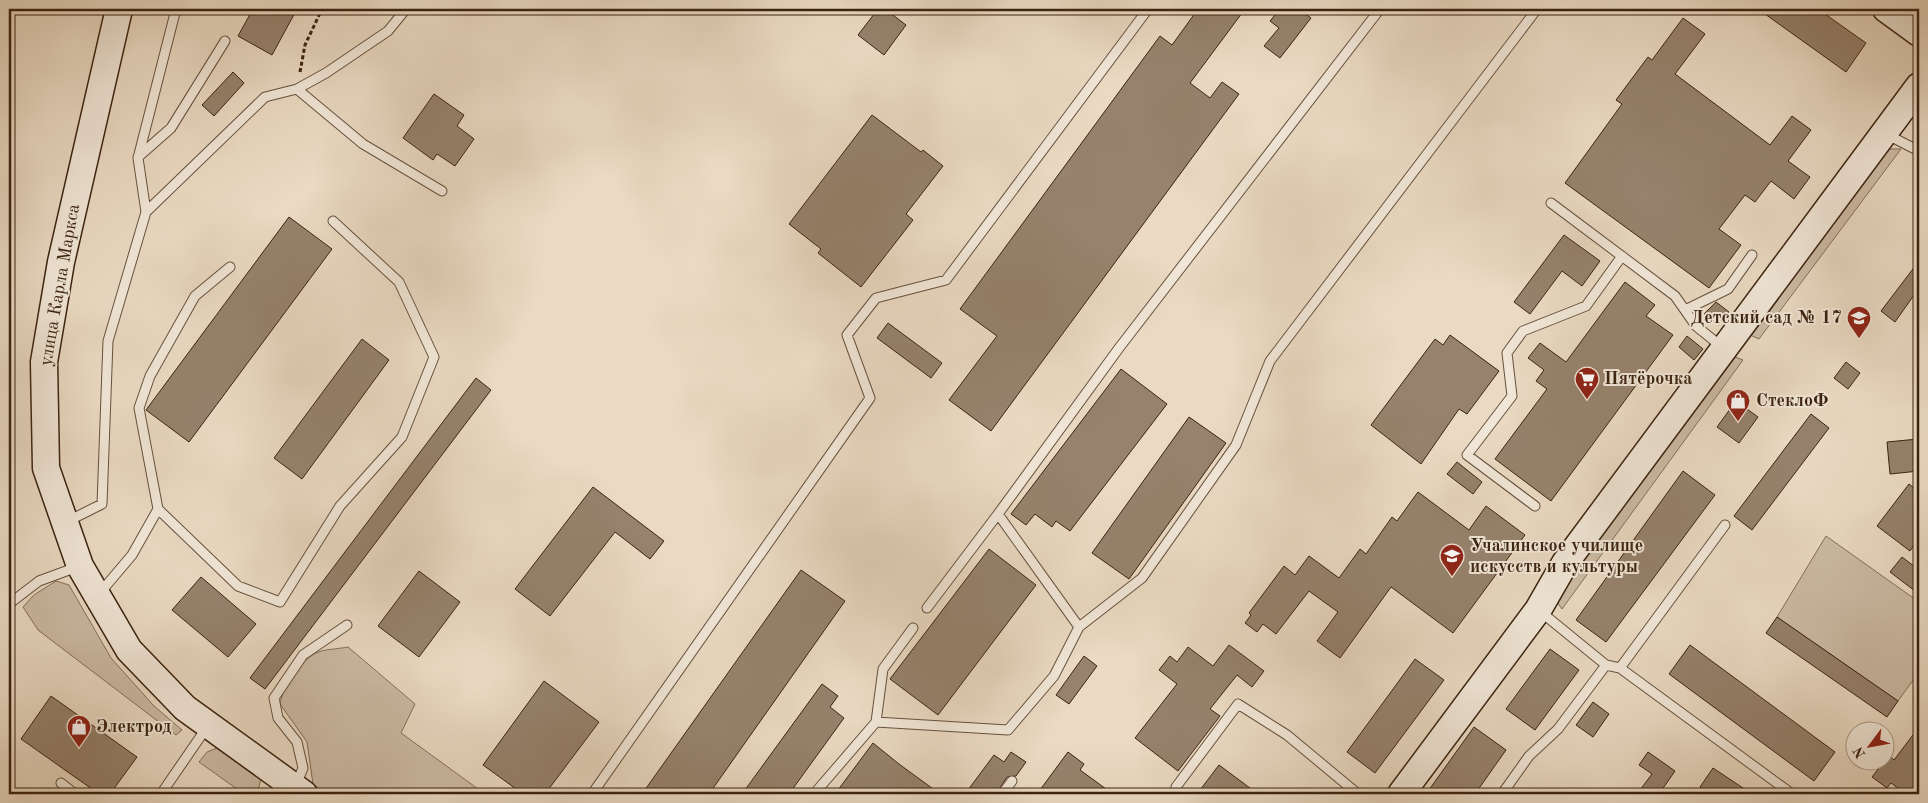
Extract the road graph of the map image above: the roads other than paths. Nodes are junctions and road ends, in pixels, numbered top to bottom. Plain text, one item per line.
1 (119, 9) edge
2 (176, 9) edge
3 (406, 9) edge
4 (1148, 9) edge
5 (1380, 9) edge
6 (1537, 9) edge
7 (1886, 9) edge
8 (1919, 32) edge
9 (225, 41) dead end
10 (1919, 86) edge
11 (297, 89) junction
12 (1885, 133) junction
13 (1919, 151) edge
14 (138, 158) junction
15 (442, 191) dead end
16 (1551, 203) dead end
17 (146, 212) junction
18 (333, 221) dead end
19 (1752, 255) dead end
20 (1622, 256) junction
21 (230, 267) dead end
22 (1685, 310) junction
23 (1724, 349) junction
24 (1534, 506) dead end
25 (158, 509) junction
26 (998, 514) junction
27 (64, 524) junction
28 (1725, 524) dead end
29 (80, 566) junction
30 (97, 596) junction
31 (9, 604) edge
32 (927, 608) dead end
33 (1538, 610) junction
34 (347, 625) dead end
35 (1079, 627) junction
36 (913, 628) dead end
37 (1606, 665) junction
38 (1620, 668) junction
39 (876, 722) junction
40 (208, 725) junction
41 (1012, 781) dead end
42 (61, 783) dead end
43 (1176, 787) dead end
44 (300, 791) edge
45 (75, 794) edge
46 (161, 794) edge
47 (592, 794) edge
48 (814, 794) edge
49 (1002, 794) edge
50 (1358, 794) edge
51 (1401, 794) edge
52 (1502, 794) edge
53 (1792, 794) edge

1 - 27 main road, улица Карла Маркса
2 - 14 lane
3 - 11 lane
4 - 47 lane
5 - 26 lane
6 - 35 lane
7 - 8 main road
9 - 14 lane
10 - 12 main road
11 - 15 lane
11 - 17 lane
12 - 13 lane
12 - 23 main road
14 - 17 lane
16 - 20 lane
17 - 27 lane
18 - 25 lane
19 - 22 lane
20 - 22 lane
20 - 24 lane
21 - 25 lane
22 - 23 lane
23 - 33 main road
25 - 30 lane
26 - 32 lane
26 - 35 lane
27 - 29 main road, улица Карла Маркса
28 - 38 lane
29 - 30 main road, улица Карла Маркса
29 - 31 lane
30 - 40 main road, улица Карла Маркса
33 - 37 lane
33 - 51 main road
34 - 44 lane
35 - 39 lane
36 - 39 lane
37 - 38 lane
37 - 52 lane
38 - 53 lane
39 - 48 lane
40 - 44 main road, улица Карла Маркса
40 - 46 lane
41 - 49 lane
42 - 45 lane
43 - 50 lane

